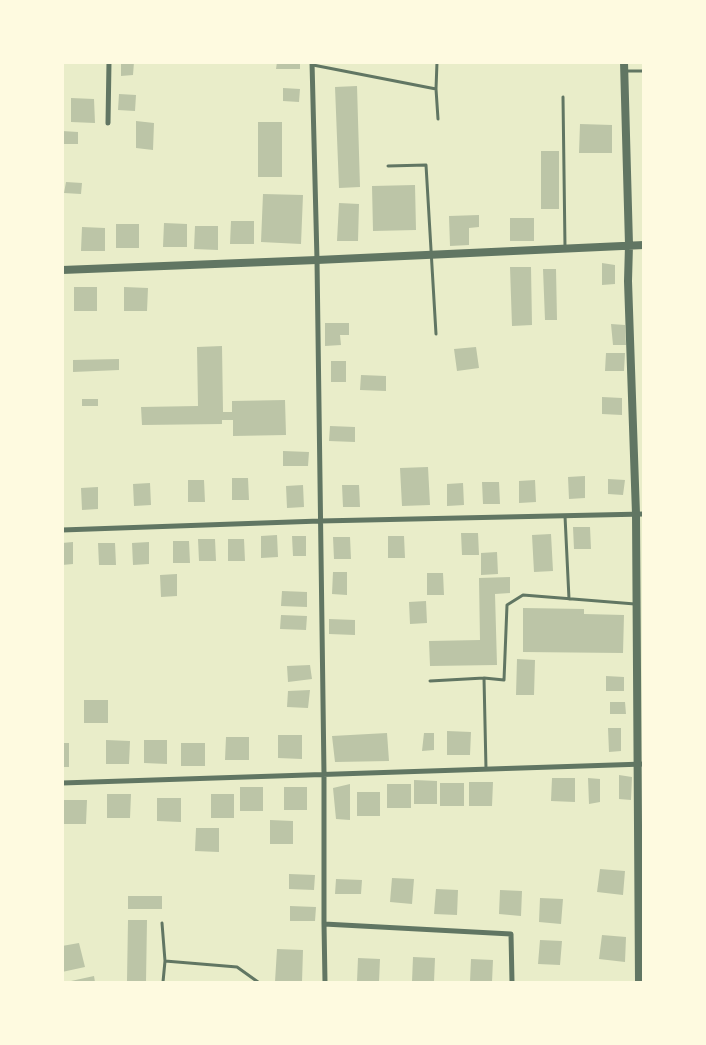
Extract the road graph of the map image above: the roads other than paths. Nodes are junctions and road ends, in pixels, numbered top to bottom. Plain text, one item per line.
1 (109, 62) edge
2 (437, 62) edge
3 (624, 62) edge
4 (312, 64) edge
5 (624, 71) junction
6 (644, 71) edge
7 (436, 89) junction
8 (563, 97) dead end
9 (438, 119) dead end
10 (108, 123) dead end
11 (388, 166) dead end
12 (629, 245) junction
13 (644, 245) edge
14 (565, 248) junction
15 (431, 254) junction
16 (317, 260) junction
17 (62, 270) edge
18 (436, 334) dead end
19 (640, 514) edge
20 (565, 516) junction
21 (320, 521) junction
22 (62, 530) edge
23 (569, 599) junction
24 (637, 604) junction
25 (484, 678) junction
26 (430, 681) dead end
27 (641, 764) edge
28 (486, 769) junction
29 (324, 774) junction
30 (62, 783) edge
31 (162, 923) dead end
32 (324, 924) junction
33 (165, 961) junction
34 (162, 982) edge
35 (258, 982) edge
36 (325, 982) edge
37 (512, 982) edge
38 (639, 982) edge

1 - 10 street
2 - 7 lane
3 - 5 street
4 - 7 lane
4 - 16 street
5 - 6 lane
5 - 12 street
7 - 9 lane
8 - 14 lane
11 - 15 lane
12 - 13 street
12 - 14 street
12 - 19 street
14 - 15 street
15 - 16 street
15 - 18 lane
16 - 17 street
16 - 21 street
19 - 20 street
19 - 24 street
20 - 21 street
20 - 23 lane
21 - 22 street
21 - 29 street
23 - 24 lane
23 - 25 lane
24 - 27 street
25 - 26 lane
25 - 28 lane
27 - 28 street
27 - 38 street
28 - 29 street
29 - 30 street
29 - 32 street
31 - 33 lane
32 - 36 street
32 - 37 street
33 - 34 lane
33 - 35 lane

